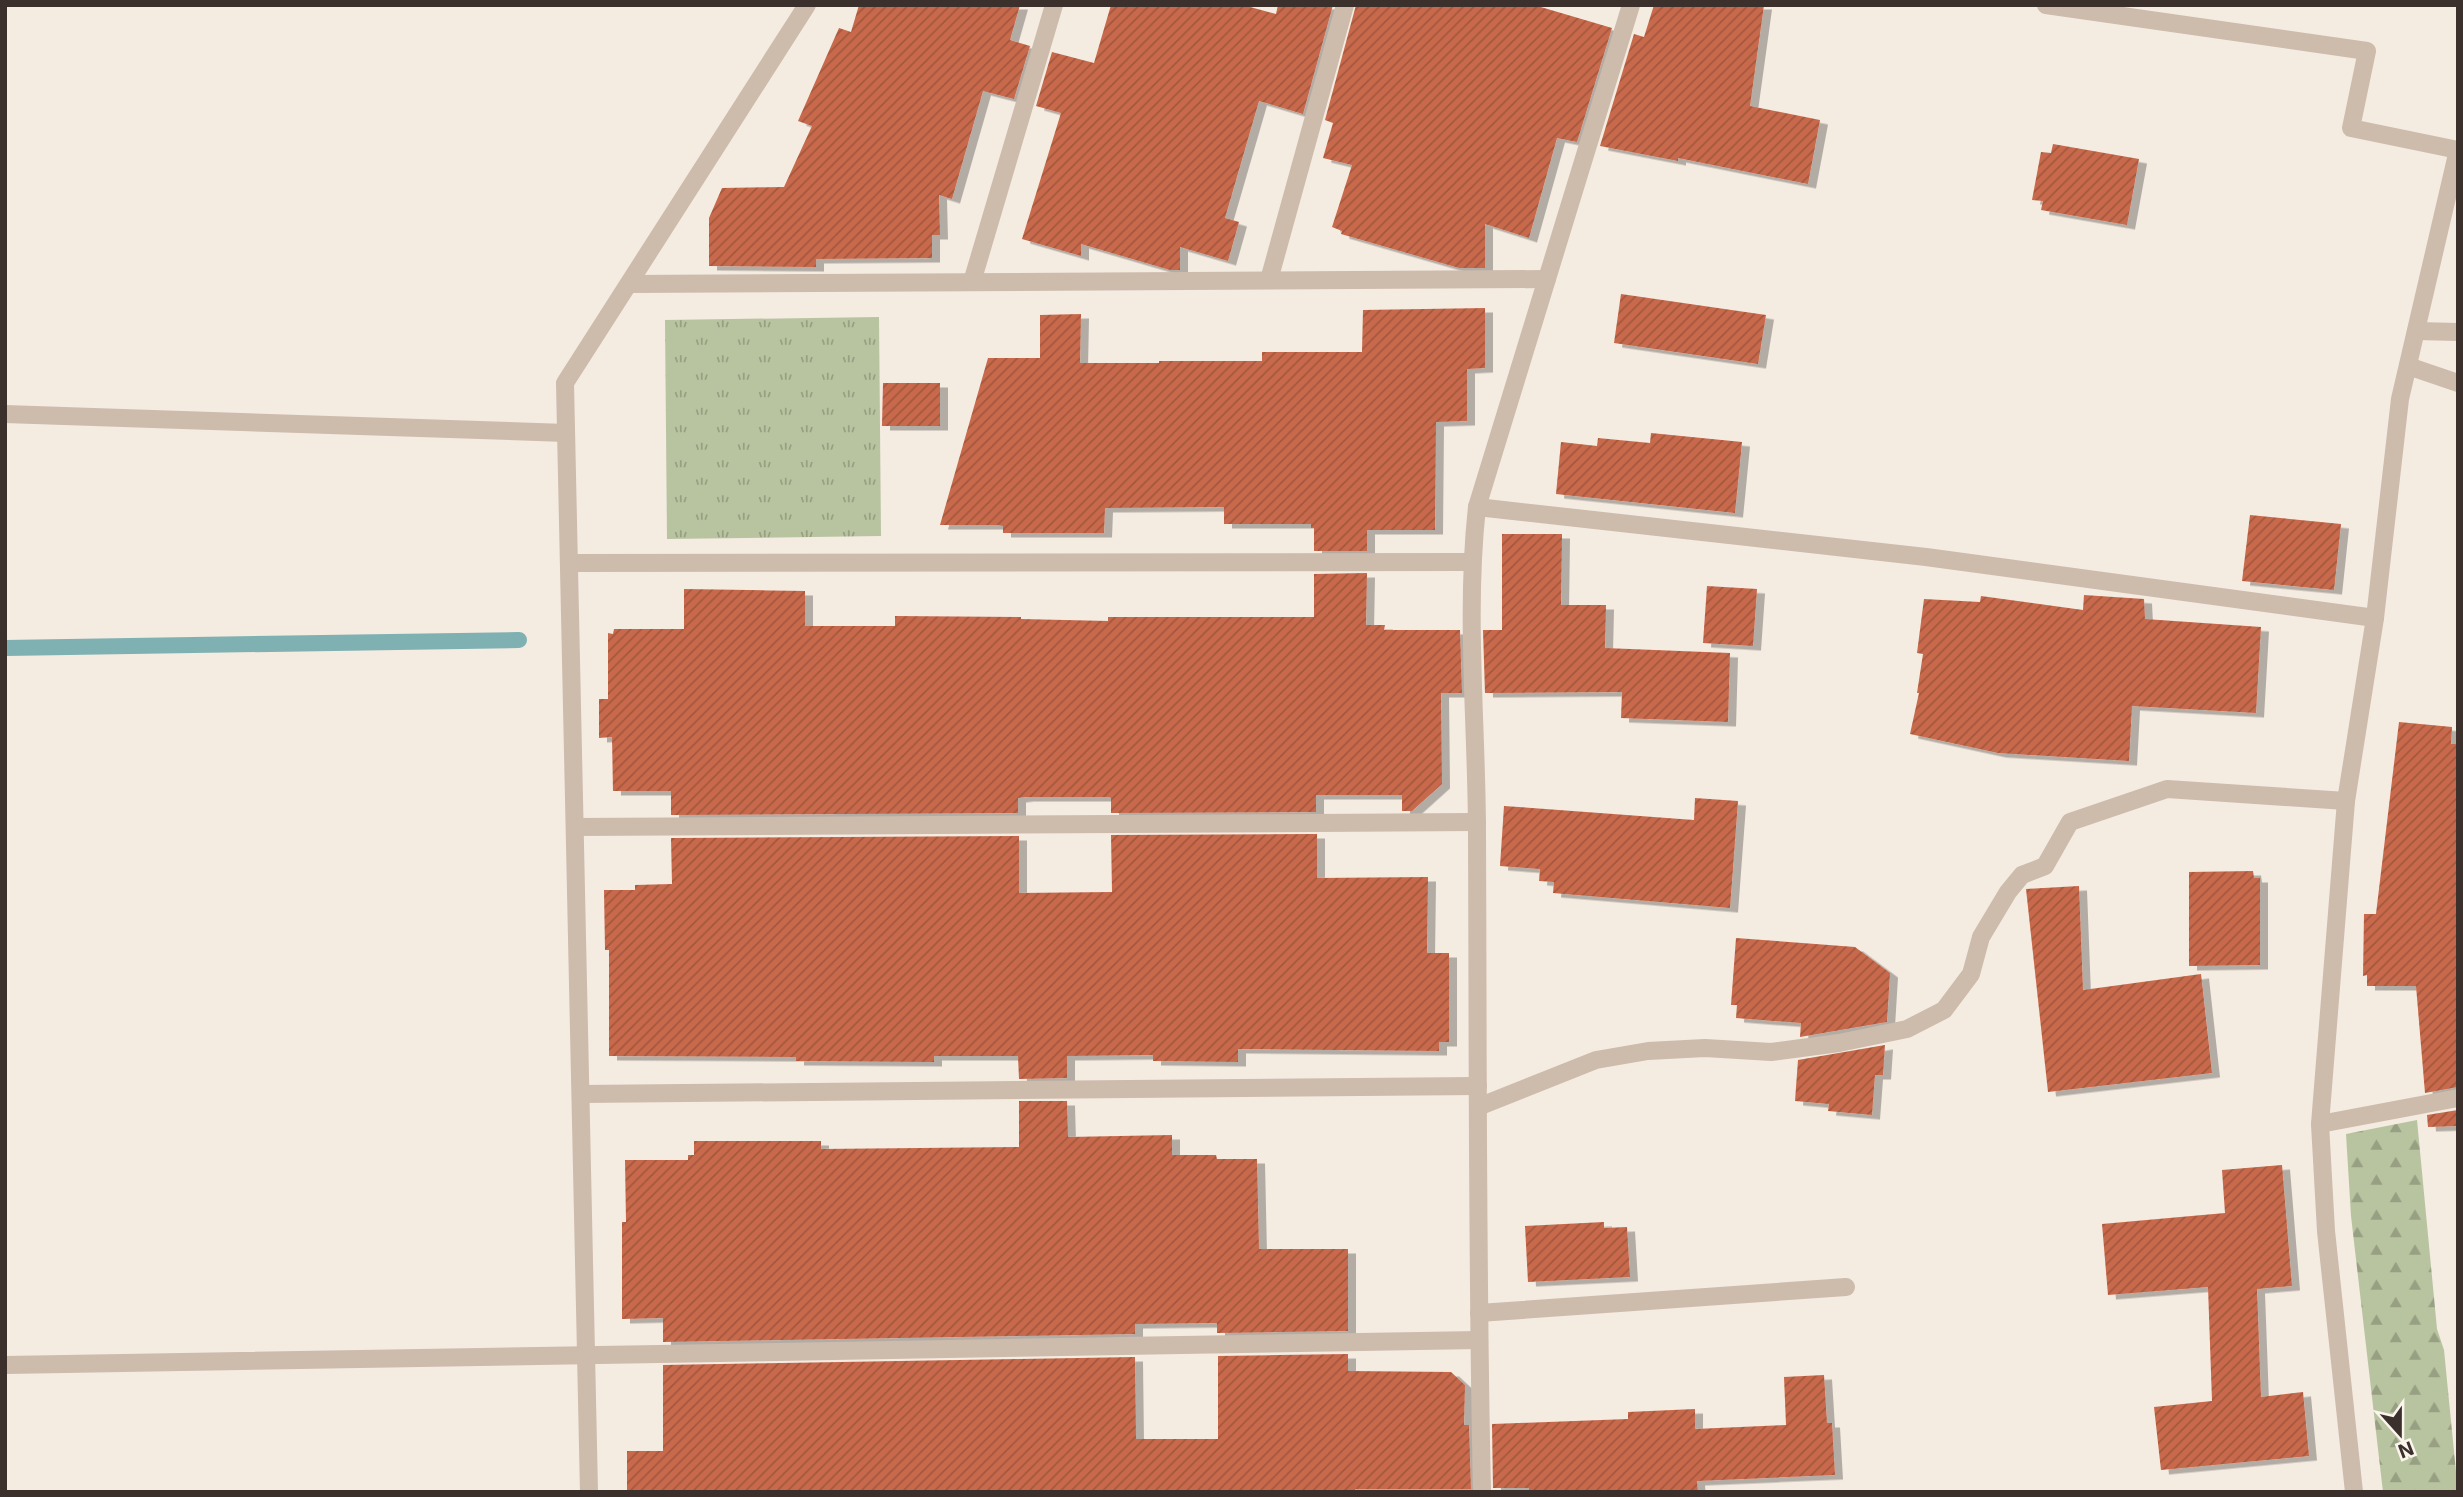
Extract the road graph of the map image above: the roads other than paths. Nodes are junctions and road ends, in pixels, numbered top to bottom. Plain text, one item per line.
1 (807, 5) edge
2 (1054, 5) edge
3 (1345, 5) edge
4 (1631, 5) edge
5 (2046, 5) edge
6 (2458, 150) edge
7 (1547, 279) junction
8 (1269, 280) junction
9 (972, 282) junction
10 (629, 284) junction
11 (2416, 331) junction
12 (2458, 332) edge
13 (2408, 366) junction
14 (2458, 383) edge
15 (5, 414) edge
16 (566, 433) junction
17 (1476, 507) junction
18 (1471, 562) junction
19 (569, 563) junction
20 (2375, 618) junction
21 (2346, 801) junction
22 (1477, 822) junction
23 (575, 827) junction
24 (1478, 1086) junction
25 (581, 1094) junction
26 (2458, 1098) edge
27 (1478, 1107) junction
28 (2320, 1124) junction
29 (1846, 1287) dead end
30 (1479, 1313) junction
31 (1479, 1340) junction
32 (586, 1354) junction
33 (5, 1366) edge
34 (589, 1492) edge
35 (1482, 1492) edge
36 (2354, 1492) edge

1 - 10 street
2 - 9 street
3 - 8 street
4 - 7 street
5 - 6 street
6 - 11 street
7 - 8 street
7 - 17 street
8 - 9 street
9 - 10 street
10 - 16 street
11 - 12 street
11 - 13 street
13 - 14 street
13 - 20 street
15 - 16 street
16 - 19 street
17 - 18 street
17 - 20 street
18 - 19 street
18 - 22 street
19 - 23 street
20 - 21 street
21 - 27 street
21 - 28 street
22 - 23 street
22 - 24 street
23 - 25 street
24 - 25 street
24 - 27 street
25 - 32 street
26 - 28 street
27 - 30 street
28 - 36 street
29 - 30 street
30 - 31 street
31 - 32 street
31 - 35 street
32 - 33 street
32 - 34 street

